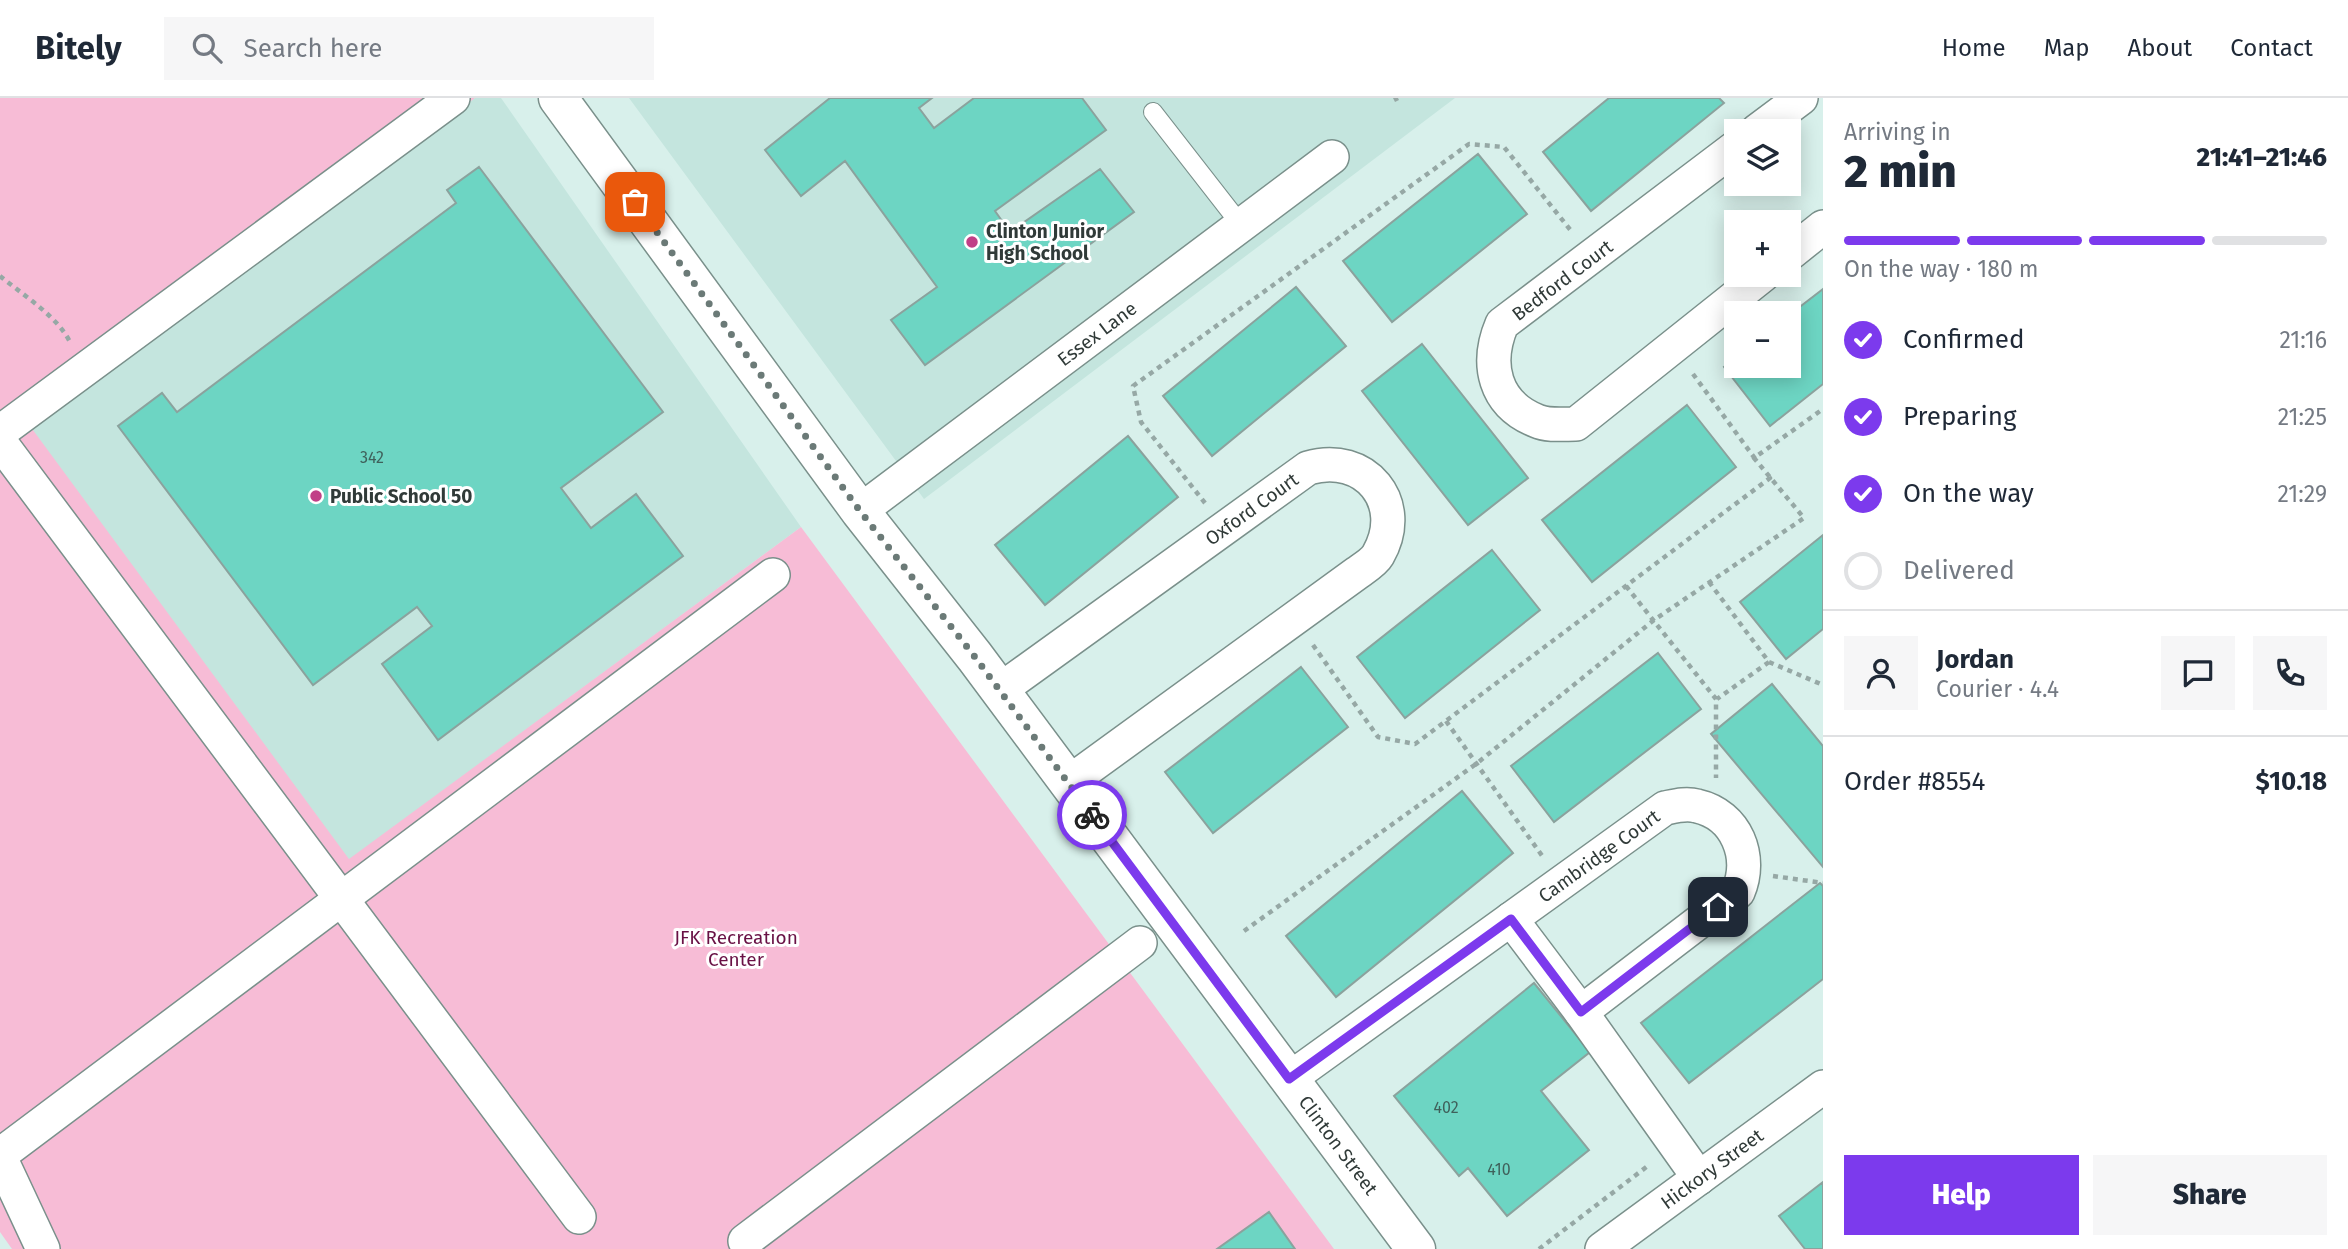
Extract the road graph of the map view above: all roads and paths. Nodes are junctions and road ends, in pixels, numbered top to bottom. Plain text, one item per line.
1 (453, 98) edge
2 (558, 98) edge
3 (1801, 98) edge
4 (1153, 112) dead end
5 (1773, 119) edge
6 (1724, 156) edge
7 (1332, 157) dead end
8 (1241, 225) junction
9 (1823, 227) edge
10 (1801, 245) edge
11 (1592, 257) junction
12 (0, 276) edge
13 (1748, 287) edge
14 (1674, 346) junction
15 (72, 379) junction
16 (1823, 409) edge
17 (0, 432) edge
18 (0, 442) edge
19 (1754, 458) junction
20 (860, 511) junction
21 (1225, 528) junction
22 (773, 575) dead end
23 (1709, 582) junction
24 (1626, 586) junction
25 (1295, 619) junction
26 (1654, 620) junction
27 (1769, 662) junction
28 (1823, 685) edge
29 (1000, 690) junction
30 (1716, 699) junction
31 (1446, 721) junction
32 (1476, 764) junction
33 (1068, 783) junction
34 (1715, 812) junction
35 (1744, 873) junction
36 (1561, 882) junction
37 (1823, 883) edge
38 (341, 899) junction
39 (1511, 919) junction
40 (1244, 931) dead end
41 (1140, 943) dead end
42 (1581, 1012) junction
43 (1289, 1079) junction
44 (1823, 1087) edge
45 (0, 1156) edge
46 (1658, 1158) dead end
47 (1699, 1178) junction
48 (579, 1217) dead end
49 (745, 1241) dead end
50 (43, 1249) edge
51 (1416, 1249) edge
52 (1539, 1249) edge
53 (1602, 1249) edge

1 - 15 street
2 - 20 main road, Clinton Street
3 - 5 street
4 - 8 lane
6 - 11 street, Bedford Court
7 - 8 street, Essex Lane
8 - 20 street, Essex Lane
9 - 10 street
11 - 14 street, Bedford Court
11 - 21 path
12 - 15 path
13 - 14 street, Bedford Court
14 - 19 path
15 - 17 street
16 - 19 path
18 - 38 street
19 - 23 path
19 - 24 path
20 - 29 main road, Clinton Street
21 - 25 street, Oxford Court
21 - 29 street, Oxford Court
22 - 38 street
23 - 26 path
23 - 27 path
24 - 26 path
24 - 31 path
25 - 31 path
25 - 33 street, Oxford Court
26 - 30 path
26 - 32 path
27 - 28 path
27 - 30 path
29 - 33 main road, Clinton Street
30 - 34 path
31 - 32 path
32 - 36 path
32 - 40 path
33 - 43 main road, Clinton Street
34 - 35 street
34 - 36 street, Cambridge Court
35 - 37 path
35 - 42 street
36 - 39 street, Cambridge Court
38 - 45 street
38 - 48 street
39 - 42 street
39 - 43 street, Cambridge Court
41 - 49 street
42 - 47 street
43 - 51 main road, Clinton Street
44 - 47 street, Hickory Street
45 - 50 street
46 - 52 path
47 - 53 street, Hickory Street

